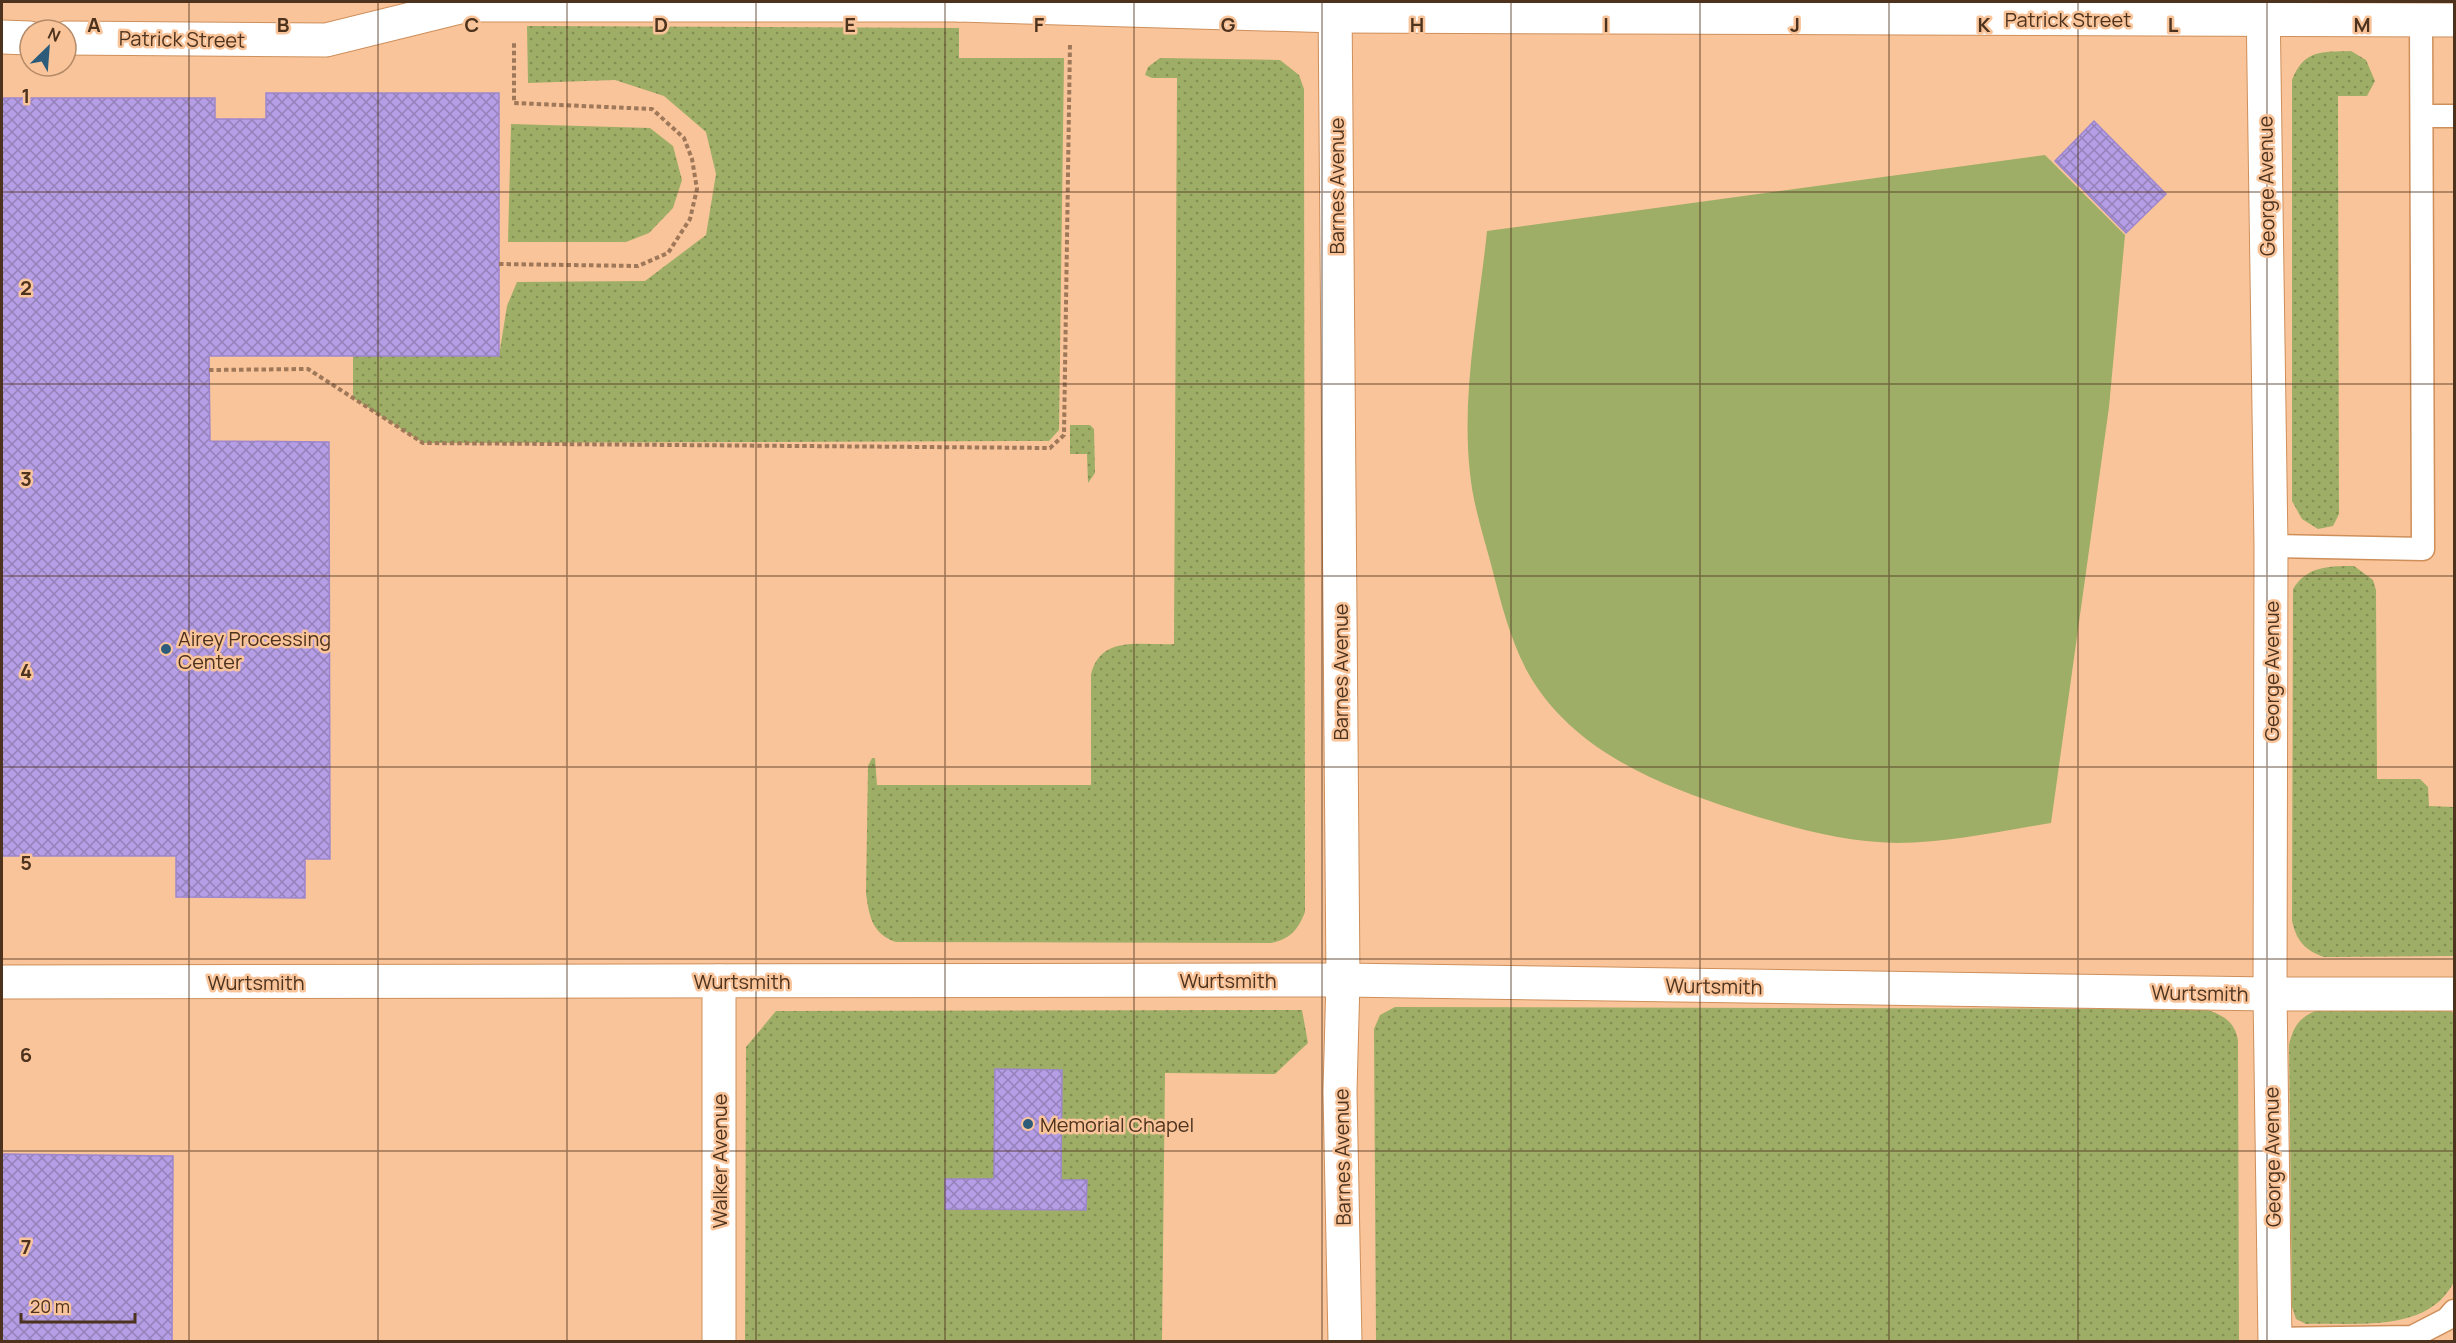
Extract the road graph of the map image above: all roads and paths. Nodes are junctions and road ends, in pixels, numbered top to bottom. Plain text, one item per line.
1 (514, 5) junction
2 (1070, 9) junction
3 (1335, 9) edge
4 (2263, 11) edge
5 (2454, 20) edge
6 (2421, 21) junction
7 (2, 38) edge
8 (18, 38) edge
9 (78, 38) edge
10 (2454, 116) edge
11 (2422, 117) junction
12 (499, 264) dead end
13 (209, 370) dead end
14 (2271, 546) junction
15 (1342, 980) junction
16 (719, 981) junction
17 (2, 982) edge
18 (2270, 994) junction
19 (2454, 994) edge
20 (2454, 1311) edge
21 (2275, 1340) edge
22 (719, 1341) edge
23 (1345, 1341) edge

1 - 2 street, Patrick Street
1 - 9 street, Patrick Street
1 - 12 path
2 - 3 street, Patrick Street
2 - 13 path
3 - 4 street, Patrick Street
3 - 15 street, Barnes Avenue
4 - 6 street, Patrick Street
4 - 14 street, George Avenue
5 - 6 street, Patrick Street
6 - 11 lane
7 - 8 street
10 - 11 lane
11 - 14 lane
14 - 18 street, George Avenue
15 - 16 street, Wurtsmith
15 - 18 street, Wurtsmith
15 - 23 street, Barnes Avenue
16 - 17 street, Wurtsmith
16 - 22 street, Walker Avenue
18 - 19 street, Wurtsmith
18 - 21 street, George Avenue
20 - 21 lane

